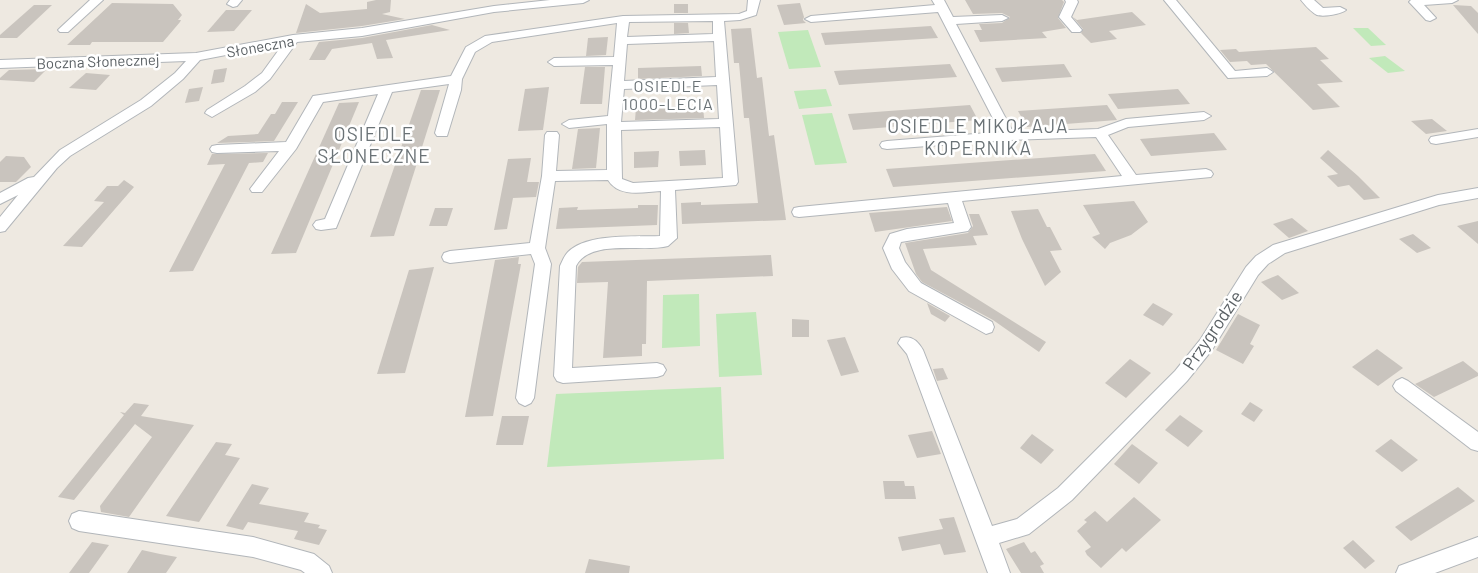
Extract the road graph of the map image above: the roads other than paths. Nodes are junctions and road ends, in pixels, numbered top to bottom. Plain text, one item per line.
1 (96, 0) edge
2 (583, 0) edge
3 (754, 0) edge
4 (1071, 0) edge
5 (1170, 0) edge
6 (1307, 0) edge
7 (1452, 0) edge
8 (1413, 1) edge
9 (940, 4) edge
10 (1340, 10) dead end
11 (1182, 14) junction
12 (1166, 15) dead end
13 (718, 17) junction
14 (1002, 18) dead end
15 (1430, 18) dead end
16 (623, 19) junction
17 (810, 19) dead end
18 (949, 21) junction
19 (64, 30) dead end
20 (1076, 30) dead end
21 (720, 36) junction
22 (293, 40) junction
23 (621, 41) junction
24 (196, 57) junction
25 (619, 61) junction
26 (554, 62) dead end
27 (0, 64) edge
28 (1266, 72) dead end
29 (456, 79) junction
30 (724, 81) junction
31 (617, 85) junction
32 (387, 88) junction
33 (212, 113) dead end
34 (1204, 116) dead end
35 (614, 122) junction
36 (727, 123) junction
37 (569, 124) dead end
38 (442, 133) dead end
39 (1100, 133) junction
40 (1478, 133) edge
41 (552, 135) dead end
42 (1009, 136) junction
43 (1436, 140) dead end
44 (886, 145) dead end
45 (290, 146) junction
46 (217, 149) dead end
47 (44, 174) junction
48 (1206, 174) dead end
49 (614, 175) junction
50 (549, 176) junction
51 (1132, 180) junction
52 (668, 186) junction
53 (257, 189) dead end
54 (1478, 192) edge
55 (953, 196) junction
56 (0, 199) edge
57 (799, 212) dead end
58 (321, 225) dead end
59 (0, 228) edge
60 (537, 248) junction
61 (450, 257) dead end
62 (986, 327) dead end
63 (907, 343) dead end
64 (657, 370) dead end
65 (1402, 386) dead end
66 (525, 398) dead end
67 (1478, 443) edge
68 (79, 521) dead end
69 (986, 537) junction
70 (1478, 547) edge
71 (321, 573) edge
72 (1000, 573) edge
73 (1407, 573) edge

1 - 19 street
2 - 22 street, Słoneczna
3 - 13 street
4 - 20 street
5 - 11 street
6 - 10 street
7 - 8 street
8 - 15 street
9 - 17 street
9 - 18 street
11 - 12 street
11 - 28 street
13 - 16 street
13 - 21 street
14 - 18 street
16 - 23 street
16 - 29 street
18 - 42 street
21 - 23 street
21 - 30 street
22 - 24 street, Słoneczna
22 - 33 street
23 - 25 street
24 - 27 street, Boczna Słonecznej
24 - 47 street
25 - 26 street
25 - 31 street
29 - 32 street
29 - 38 street
30 - 31 street
30 - 36 street
31 - 35 street
32 - 45 street
32 - 58 street
34 - 39 street
35 - 36 street
35 - 37 street
35 - 49 street
36 - 52 street
39 - 42 street
39 - 51 street
40 - 43 street
41 - 50 street
42 - 44 street
45 - 46 street
45 - 53 street
47 - 56 street
47 - 59 street
48 - 51 street
49 - 50 street
49 - 52 street
50 - 60 street
51 - 55 street
52 - 64 street
54 - 69 street, Przygrodzie
55 - 57 street
55 - 62 street
60 - 61 street
60 - 66 street
63 - 69 street
65 - 67 street
68 - 71 street
69 - 72 street
70 - 73 street

